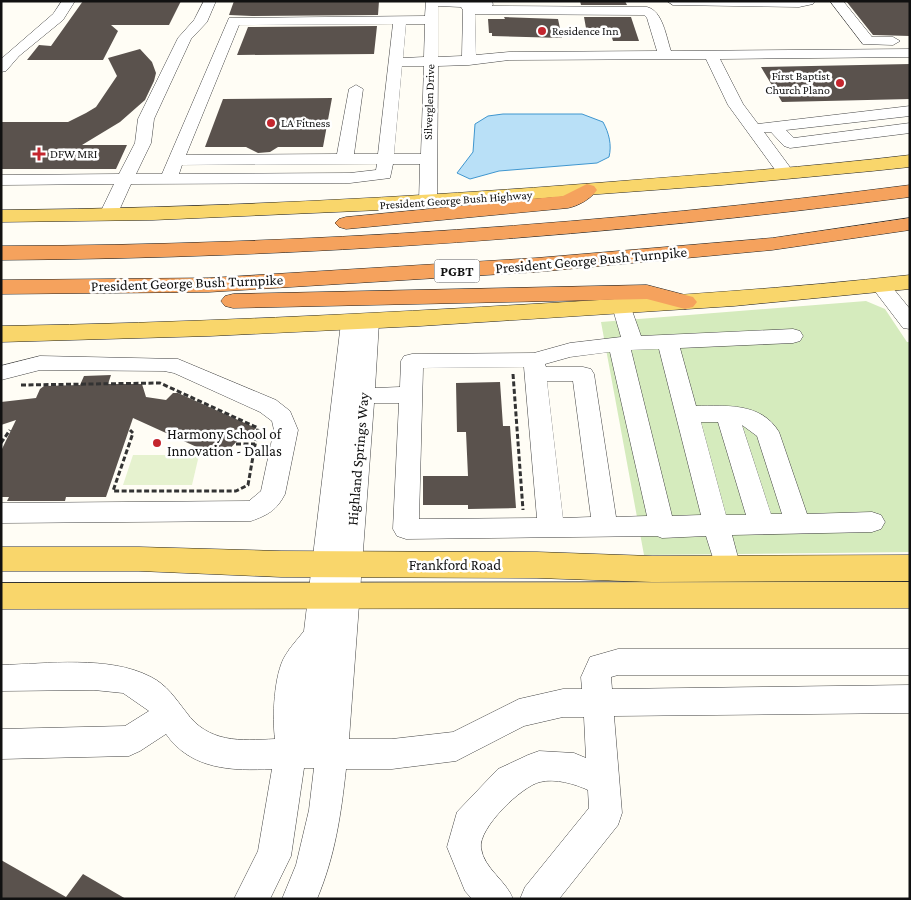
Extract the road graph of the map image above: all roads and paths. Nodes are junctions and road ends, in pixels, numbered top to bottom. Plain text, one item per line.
1 (69, 1) edge
2 (210, 1) edge
3 (648, 1) edge
4 (673, 1) edge
5 (809, 1) edge
6 (836, 1) edge
7 (432, 2) edge
8 (466, 5) edge
9 (431, 20) junction
10 (400, 21) junction
11 (910, 41) edge
12 (664, 51) junction
13 (910, 53) edge
14 (468, 54) junction
15 (711, 54) junction
16 (430, 61) junction
17 (395, 62) junction
18 (2, 66) edge
19 (356, 89) dead end
20 (392, 89) junction
21 (420, 89) junction
22 (910, 111) edge
23 (775, 126) junction
24 (910, 128) edge
25 (754, 129) junction
26 (345, 159) junction
27 (385, 159) junction
28 (428, 159) junction
29 (177, 160) junction
30 (910, 161) edge
31 (787, 174) junction
32 (168, 179) junction
33 (1, 180) edge
34 (124, 180) junction
35 (587, 190) junction
36 (910, 191) edge
37 (428, 202) junction
38 (108, 215) junction
39 (1, 216) edge
40 (910, 224) edge
41 (1, 236) edge
42 (1, 253) edge
43 (910, 282) edge
44 (881, 286) junction
45 (1, 288) edge
46 (685, 302) junction
47 (622, 306) junction
48 (360, 323) junction
49 (910, 323) edge
50 (1, 334) edge
51 (793, 336) dead end
52 (668, 341) junction
53 (626, 344) junction
54 (527, 367) junction
55 (6, 376) edge
56 (411, 395) junction
57 (353, 396) junction
58 (687, 414) junction
59 (727, 414) junction
60 (10, 430) dead end
61 (130, 430) dead end
62 (2, 439) edge
63 (1, 443) edge
64 (236, 444) dead end
65 (255, 444) junction
66 (514, 510) dead end
67 (1, 513) edge
68 (872, 522) dead end
69 (798, 524) junction
70 (762, 525) junction
71 (716, 526) junction
72 (551, 528) junction
73 (605, 528) junction
74 (662, 528) junction
75 (1, 559) edge
76 (337, 565) junction
77 (910, 568) edge
78 (728, 569) junction
79 (910, 595) edge
80 (1, 596) edge
81 (335, 596) junction
82 (910, 662) edge
83 (1, 678) edge
84 (910, 699) edge
85 (598, 702) junction
86 (169, 715) junction
87 (1, 744) edge
88 (291, 750) junction
89 (332, 753) junction
90 (602, 780) junction
91 (251, 899) edge
92 (299, 899) edge
93 (496, 899) edge
94 (537, 899) edge

1 - 18 street
2 - 34 street
3 - 8 street
4 - 5 street
6 - 11 street
7 - 8 street
7 - 9 street, Silverglen Drive
8 - 12 street
8 - 14 street
9 - 10 street
9 - 16 street, Silverglen Drive
10 - 17 street
10 - 29 street
12 - 14 street
12 - 15 street
13 - 15 street
14 - 16 street
15 - 25 street
16 - 17 street
16 - 21 street, Silverglen Drive
17 - 20 street
19 - 26 street
20 - 21 street
20 - 27 street
21 - 28 street, Silverglen Drive
22 - 23 street
23 - 24 street
23 - 25 street
25 - 31 street
26 - 27 street
26 - 29 street
27 - 28 street
27 - 32 street
28 - 37 street, Silverglen Drive
29 - 32 street
30 - 31 main road, President George Bush Highway
31 - 35 main road, President George Bush Highway
32 - 34 street
33 - 34 street
34 - 38 street
35 - 37 main road, President George Bush Highway
35 - 41 highway
36 - 42 highway, PGBT
37 - 38 main road, President George Bush Highway
38 - 39 main road, President George Bush Highway
40 - 45 highway, President George Bush Turnpike / PGBT
43 - 44 main road
44 - 46 main road
44 - 49 lane
45 - 46 highway
46 - 47 main road
47 - 48 main road
47 - 53 street
48 - 50 main road
48 - 57 street, Highland Springs Way
51 - 52 street
52 - 53 street
52 - 58 street
53 - 54 street
53 - 74 street
54 - 56 street
54 - 66 path
54 - 72 street
54 - 73 street
55 - 65 path
55 - 67 street
56 - 57 street
56 - 72 street
57 - 76 street, Highland Springs Way
58 - 59 street
58 - 71 street
59 - 69 street
59 - 70 street
60 - 62 path
61 - 65 path
62 - 63 path
64 - 65 path
68 - 69 street
69 - 70 street
70 - 71 street
71 - 74 street
71 - 78 street
72 - 73 street
73 - 74 street
75 - 76 main road, Frankford Road
76 - 78 main road, Frankford Road
76 - 81 street, Highland Springs Way
77 - 78 main road, Frankford Road
79 - 81 main road, Frankford Road
80 - 81 main road, Frankford Road
81 - 88 street
81 - 89 street
82 - 85 street
83 - 86 street
84 - 85 street
85 - 89 street
85 - 90 street
86 - 87 street
86 - 88 street
88 - 89 street
88 - 91 street
89 - 92 street
90 - 93 street
90 - 94 street

